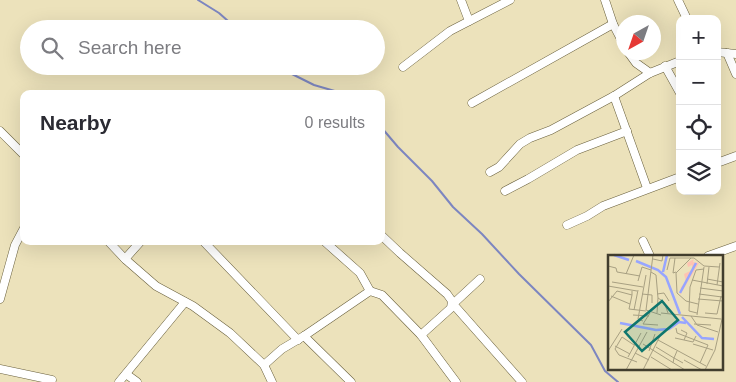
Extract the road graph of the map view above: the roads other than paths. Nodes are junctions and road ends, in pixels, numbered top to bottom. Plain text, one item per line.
1 (461, 0) edge
2 (510, 0) edge
3 (605, 0) edge
4 (678, 0) edge
5 (685, 15) edge
6 (469, 20) junction
7 (613, 24) junction
8 (616, 30) edge
9 (721, 53) edge
10 (727, 54) junction
11 (736, 54) edge
12 (634, 60) edge
13 (676, 62) edge
14 (665, 66) junction
15 (403, 67) dead end
16 (650, 73) junction
17 (736, 74) edge
18 (676, 86) edge
19 (614, 96) junction
20 (472, 103) dead end
21 (0, 131) edge
22 (627, 131) junction
23 (20, 151) edge
24 (736, 156) edge
25 (721, 162) edge
26 (490, 172) dead end
27 (676, 178) edge
28 (647, 188) junction
29 (505, 191) dead end
30 (567, 225) dead end
31 (20, 236) edge
32 (385, 238) edge
33 (642, 241) dead end
34 (112, 245) edge
35 (137, 245) edge
36 (207, 245) edge
37 (328, 245) edge
38 (736, 246) edge
39 (649, 255) edge
40 (711, 255) edge
41 (125, 259) junction
42 (480, 279) dead end
43 (370, 291) junction
44 (0, 299) edge
45 (185, 302) junction
46 (453, 304) junction
47 (421, 335) junction
48 (301, 338) junction
49 (264, 365) junction
50 (0, 369) edge
51 (126, 374) junction
52 (52, 380) dead end
53 (119, 382) edge
54 (137, 382) edge
55 (272, 382) edge
56 (351, 382) edge
57 (456, 382) edge
58 (522, 382) edge

1 - 6 street
2 - 6 street
3 - 7 street
4 - 5 street
6 - 15 street
7 - 8 street
7 - 20 street
9 - 10 street
10 - 11 street
10 - 17 street
12 - 16 street
13 - 14 street
14 - 16 street
14 - 18 street
16 - 19 street
19 - 22 street
19 - 26 street
21 - 23 street
22 - 28 street
22 - 29 street
24 - 25 street
27 - 28 street
28 - 30 street
31 - 44 street
32 - 46 street
33 - 39 street
34 - 41 street
35 - 41 street
36 - 48 street
37 - 43 street
38 - 40 street
41 - 45 street
42 - 46 street
43 - 47 street
43 - 48 street
45 - 49 street
45 - 51 street
46 - 47 street
46 - 58 street
47 - 57 street
48 - 49 street
48 - 56 street
49 - 55 street
50 - 52 street
51 - 53 street
51 - 54 street

